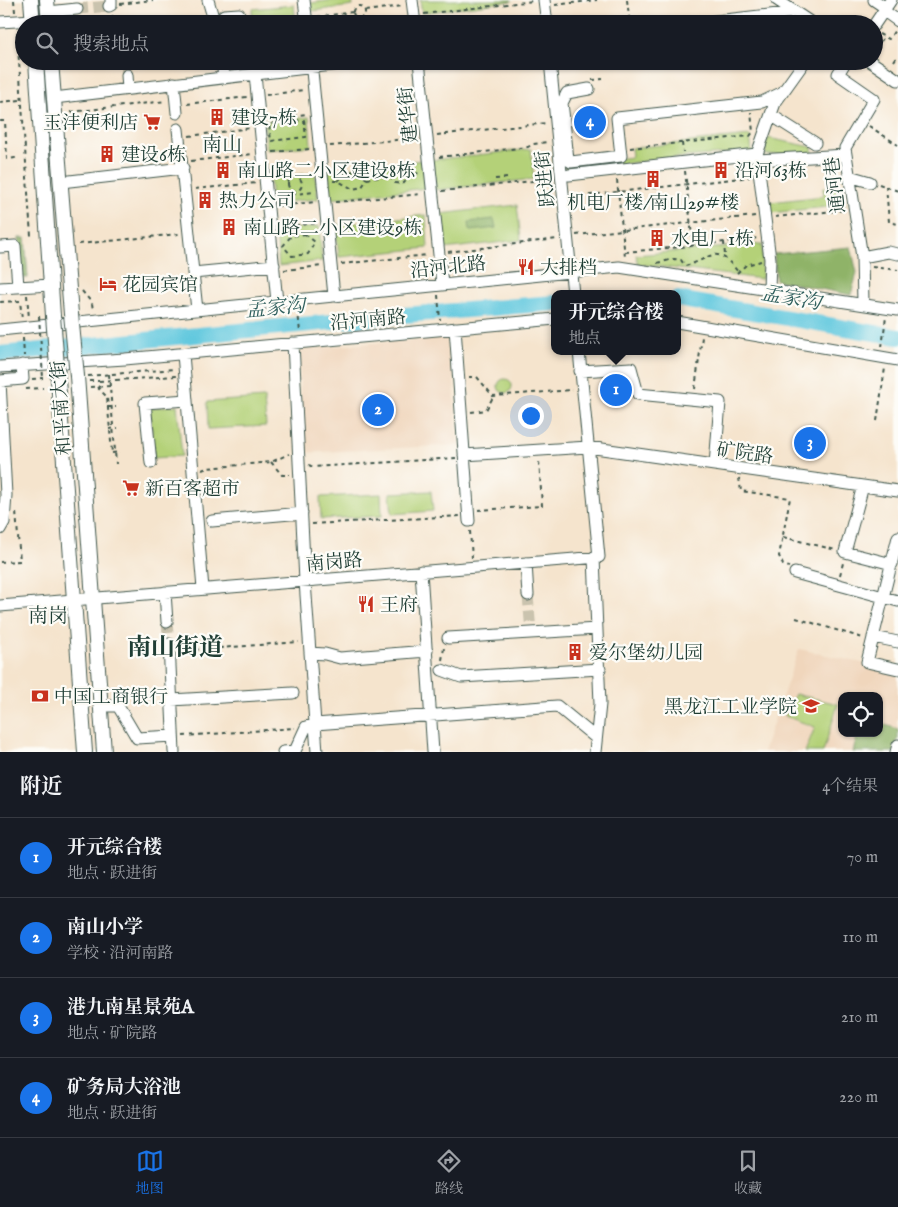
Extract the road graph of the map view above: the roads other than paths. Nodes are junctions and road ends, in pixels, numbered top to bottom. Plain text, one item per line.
1 (31, 0) edge
2 (208, 0) edge
3 (304, 0) edge
4 (874, 0) edge
5 (784, 2) edge
6 (887, 6) edge
7 (77, 9) tunnel mouth
8 (48, 12) edge
9 (795, 12) junction
10 (32, 15) edge
11 (212, 15) edge
12 (224, 15) edge
13 (239, 15) edge
14 (306, 15) edge
15 (766, 15) joint
16 (800, 15) edge
17 (15, 20) edge
18 (898, 21) edge
19 (0, 22) edge
20 (37, 70) edge
21 (52, 70) edge
22 (223, 70) edge
23 (277, 70) edge
24 (311, 70) edge
25 (420, 70) edge
26 (551, 70) edge
27 (799, 70) edge
28 (840, 70) edge
29 (883, 70) edge
30 (255, 74) junction
31 (127, 75) tunnel mouth
32 (224, 78) junction
33 (898, 80) edge
34 (174, 83) junction
35 (128, 89) junction
36 (589, 89) dead end
37 (783, 92) junction
38 (54, 98) junction
39 (176, 106) road end
40 (770, 116) junction
41 (556, 121) junction
42 (179, 133) road end
43 (815, 143) dead end
44 (845, 152) junction
45 (758, 157) junction
46 (186, 164) junction
47 (569, 175) dead end
48 (849, 176) junction
49 (61, 182) junction
50 (874, 183) road end
51 (0, 247) edge
52 (898, 254) edge
53 (862, 262) junction
54 (274, 268) junction
55 (571, 271) junction
56 (193, 273) junction
57 (440, 284) junction
58 (51, 285) junction
59 (18, 286) junction
60 (0, 288) edge
61 (769, 289) junction
62 (573, 290) edge
63 (334, 296) junction
64 (277, 302) junction
65 (863, 303) junction
66 (892, 308) edge
67 (197, 310) junction
68 (551, 319) edge
69 (681, 323) edge
70 (455, 328) junction
71 (0, 330) edge
72 (297, 343) junction
73 (183, 354) junction
74 (578, 355) edge
75 (888, 358) edge
76 (23, 365) junction
77 (0, 366) edge
78 (580, 371) junction
79 (0, 375) edge
80 (0, 381) edge
81 (187, 400) junction
82 (588, 447) junction
83 (464, 456) junction
84 (151, 463) dead end
85 (715, 465) junction
86 (863, 486) junction
87 (898, 491) edge
88 (468, 516) road end
89 (302, 519) junction
90 (212, 521) dead end
91 (0, 529) edge
92 (898, 537) edge
93 (596, 557) junction
94 (526, 563) junction
95 (892, 564) junction
96 (421, 572) junction
97 (795, 573) road end
98 (305, 581) junction
99 (203, 589) junction
100 (165, 592) junction
101 (528, 595) tunnel mouth
102 (883, 597) junction
103 (92, 598) junction
104 (73, 600) junction
105 (898, 601) edge
106 (0, 606) edge
107 (167, 622) tunnel mouth
108 (597, 629) junction
109 (448, 638) road end
110 (872, 638) junction
111 (898, 642) edge
112 (169, 647) tunnel mouth
113 (426, 651) junction
114 (310, 653) junction
115 (442, 670) road end
116 (600, 670) junction
117 (898, 670) edge
118 (293, 693) dead end
119 (171, 700) junction
120 (101, 706) junction
121 (431, 716) junction
122 (311, 726) junction
123 (173, 736) junction
124 (596, 738) junction
125 (898, 745) edge
126 (85, 752) edge
127 (104, 752) edge
128 (174, 752) edge
129 (283, 752) edge
130 (317, 752) edge
131 (433, 752) edge
132 (595, 752) edge
133 (896, 752) edge

1 - 10 main road
2 - 11 street
3 - 14 street
4 - 6 street
5 - 9 street
5 - 15 street
6 - 18 street
7 - 8 street
9 - 15 street
9 - 16 street
12 - 13 street
17 - 19 street
20 - 58 main road, 和平南大街
21 - 38 main road, 和平南大街
22 - 32 street
23 - 30 street
24 - 63 street
25 - 57 street, 建华街
26 - 41 street, 跃进街
27 - 37 street
28 - 44 street, 通河巷
29 - 33 street
30 - 32 street
30 - 54 street
31 - 35 street
32 - 34 street
34 - 35 street
34 - 39 street
35 - 38 street
36 - 41 street
37 - 40 street
37 - 41 street
38 - 49 main road, 和平南大街
40 - 43 street
40 - 45 street
41 - 55 street, 跃进街
42 - 46 street
44 - 45 street
44 - 48 street, 通河巷
45 - 47 street
45 - 61 street
46 - 49 street
46 - 56 street
48 - 50 street
48 - 53 street, 通河巷
49 - 103 main road, 和平南大街, bridge
51 - 59 street
52 - 53 street
53 - 65 street, 通河巷
54 - 56 street
54 - 64 street
55 - 57 street, 沿河北路
55 - 61 street, 沿河北路
55 - 62 street, 跃进街
56 - 67 street
57 - 63 street, 沿河北路
58 - 59 street
58 - 104 main road, 和平南大街, bridge
59 - 60 street
61 - 65 street, 沿河北路
63 - 64 street, 沿河北路
64 - 67 street, 沿河北路
65 - 66 street, 沿河北路
67 - 71 street, 沿河北路
68 - 70 street, 沿河南路
69 - 75 street
70 - 72 street, 沿河南路
70 - 83 street
72 - 73 street, 沿河南路
72 - 89 street
73 - 76 street, 沿河南路
73 - 81 street
74 - 78 street
76 - 77 street, 沿河南路
76 - 80 street
78 - 82 street
78 - 85 street
79 - 80 street
80 - 91 street
81 - 84 street
81 - 99 street
82 - 83 street, 矿院路
82 - 85 street, 矿院路
82 - 93 street
83 - 88 street
85 - 86 street, 矿院路
86 - 87 street, 矿院路
86 - 95 street
89 - 90 street
89 - 98 street
92 - 95 street
93 - 94 street, 南岗路
93 - 108 street
94 - 96 street, 南岗路
94 - 101 street
95 - 102 street
96 - 98 street, 南岗路
96 - 113 street
97 - 102 street
98 - 99 street, 南岗路
98 - 114 street
99 - 100 street, 南岗路
100 - 103 street, 南岗路
100 - 107 street
102 - 105 street
102 - 110 street
103 - 104 street, 南岗路
103 - 120 main road, 和平南大街
104 - 106 street, 南岗路
104 - 126 main road, 和平南大街
108 - 109 street
108 - 116 street
110 - 111 street
110 - 117 street
112 - 119 street
113 - 114 street
113 - 121 street
114 - 122 street
115 - 116 street
116 - 124 street
118 - 119 street
119 - 123 street
120 - 123 street
120 - 127 main road, 和平南大街
121 - 122 street
121 - 124 street
121 - 131 street
122 - 129 street
122 - 130 street
123 - 128 street
124 - 132 street
125 - 133 street

